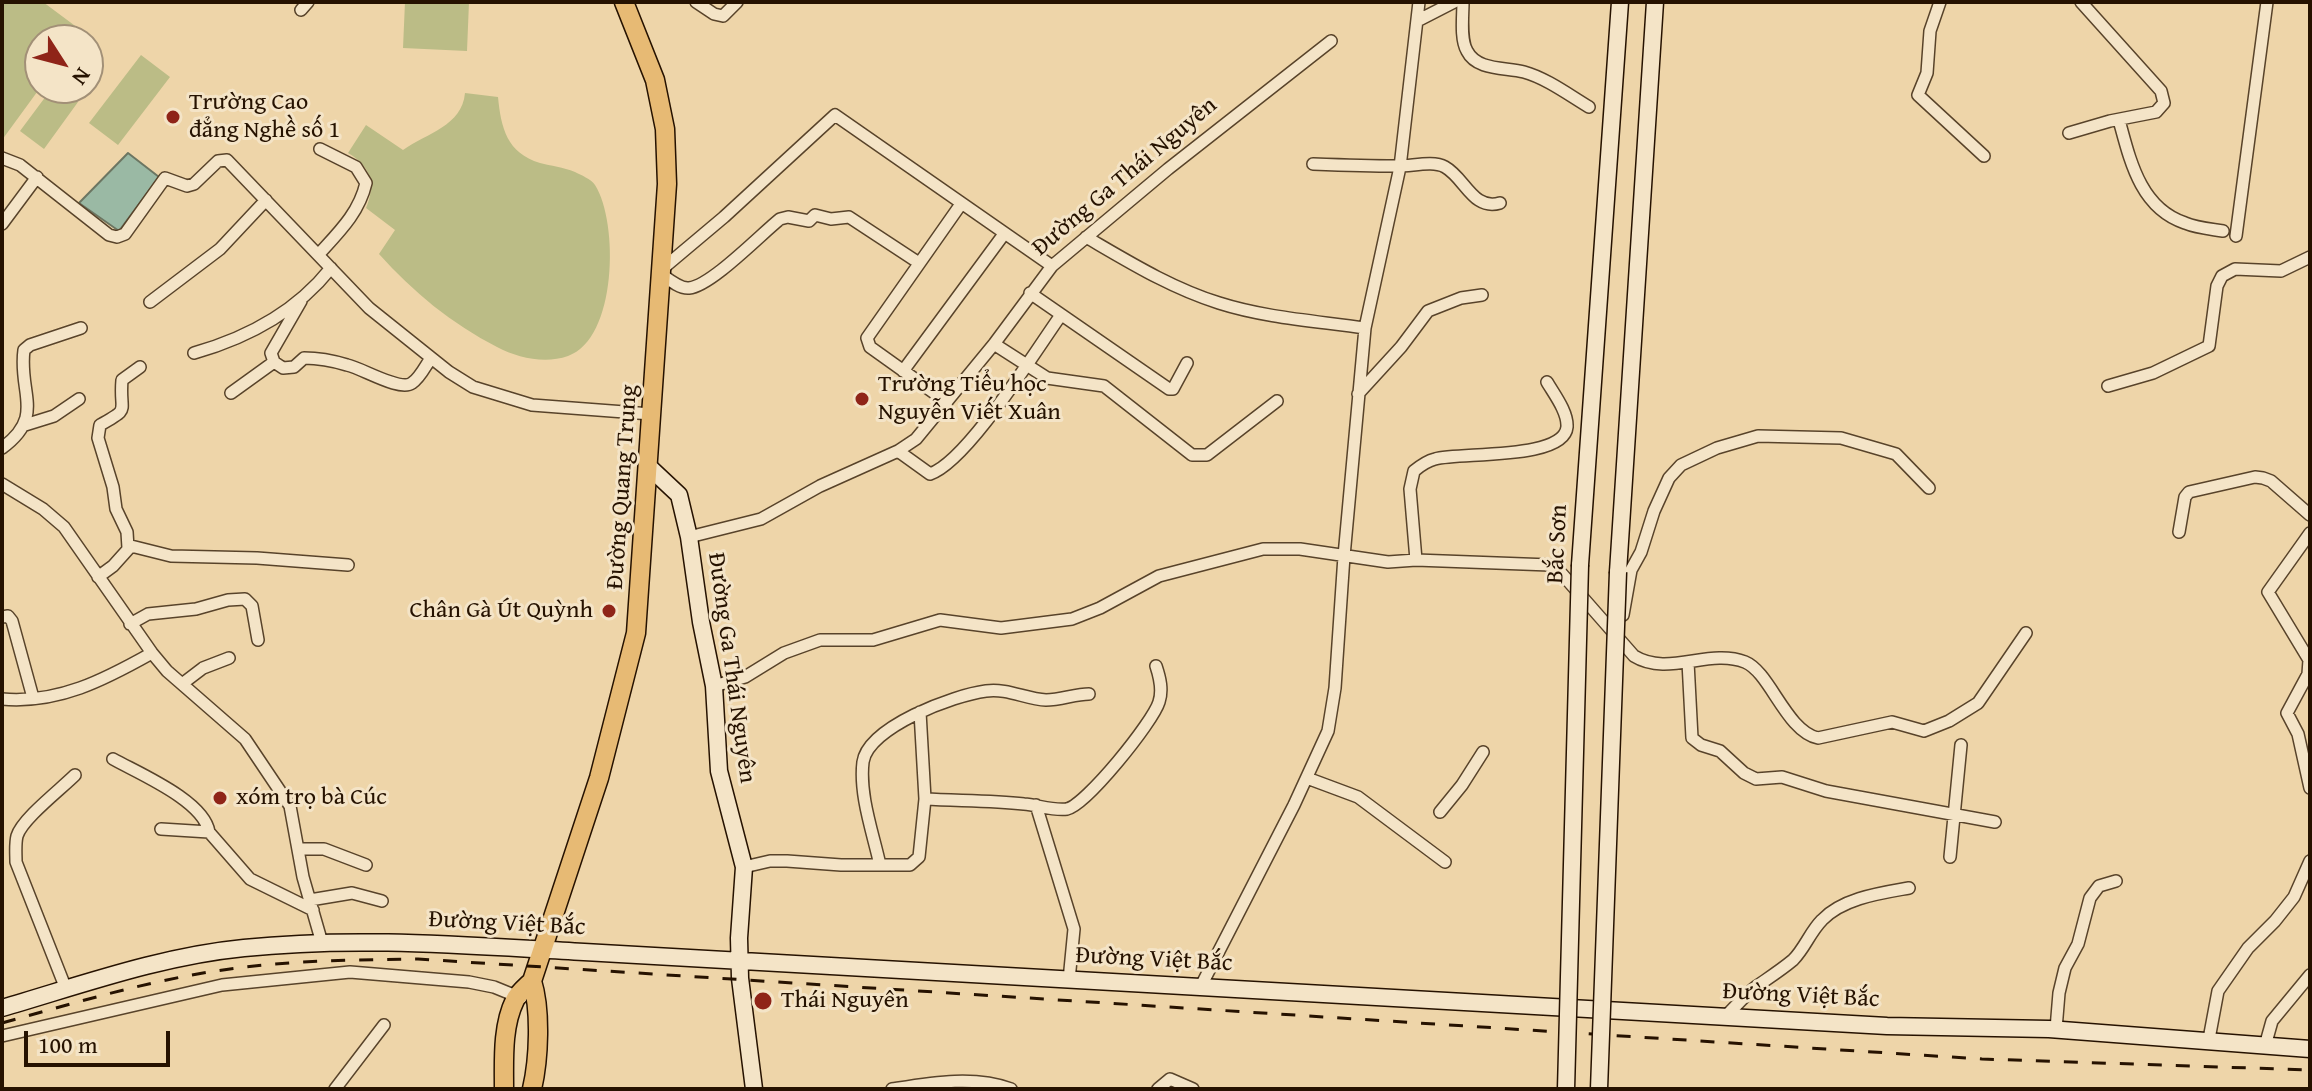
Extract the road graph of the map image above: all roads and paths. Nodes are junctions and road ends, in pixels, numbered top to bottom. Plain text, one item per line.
1 (624, 2) edge
2 (696, 2) edge
3 (737, 2) edge
4 (1419, 2) edge
5 (1454, 2) edge
6 (1463, 2) edge
7 (1620, 2) edge
8 (1655, 2) edge
9 (1940, 2) edge
10 (2081, 2) edge
11 (2267, 2) edge
12 (1417, 21) junction
13 (1331, 41) dead end
14 (1589, 107) dead end
15 (2119, 120) junction
16 (2069, 133) dead end
17 (320, 149) dead end
18 (1984, 156) dead end
19 (7, 159) edge
20 (1313, 164) dead end
21 (1400, 167) junction
22 (2, 171) edge
23 (37, 177) junction
24 (266, 200) junction
25 (1500, 203) dead end
26 (961, 204) junction
27 (2, 224) edge
28 (2223, 231) dead end
29 (1004, 234) junction
30 (2236, 236) dead end
31 (1086, 237) junction
32 (319, 254) junction
33 (2310, 257) edge
34 (919, 263) junction
35 (1052, 266) junction
36 (331, 268) junction
37 (661, 272) junction
38 (1030, 293) junction
39 (1482, 295) dead end
40 (301, 301) junction
41 (150, 302) dead end
42 (1061, 315) junction
43 (81, 328) dead end
44 (1365, 328) junction
45 (994, 344) junction
46 (194, 353) dead end
47 (431, 358) junction
48 (274, 362) junction
49 (1187, 363) dead end
50 (1025, 365) junction
51 (140, 367) dead end
52 (903, 371) junction
53 (1547, 382) dead end
54 (2108, 386) dead end
55 (231, 393) dead end
56 (1358, 395) junction
57 (79, 399) dead end
58 (1277, 401) dead end
59 (947, 402) junction
60 (651, 414) junction
61 (25, 425) junction
62 (2, 448) edge
63 (898, 451) junction
64 (647, 465) junction
65 (1929, 488) dead end
66 (5, 492) edge
67 (2310, 515) edge
68 (2179, 532) dead end
69 (2310, 533) edge
70 (689, 537) junction
71 (128, 548) junction
72 (1344, 556) junction
73 (1416, 560) junction
74 (348, 565) dead end
75 (98, 577) junction
76 (2, 617) edge
77 (130, 624) junction
78 (2026, 633) dead end
79 (258, 640) dead end
80 (1623, 644) junction
81 (152, 653) junction
82 (229, 658) dead end
83 (1688, 662) junction
84 (1156, 666) dead end
85 (182, 684) junction
86 (714, 686) junction
87 (1089, 694) dead end
88 (2, 699) edge
89 (30, 699) junction
90 (920, 712) junction
91 (1961, 745) dead end
92 (1483, 752) dead end
93 (113, 759) dead end
94 (75, 775) dead end
95 (1307, 778) junction
96 (2310, 788) edge
97 (925, 799) junction
98 (1036, 805) junction
99 (1440, 812) dead end
100 (1954, 815) junction
101 (1995, 822) dead end
102 (161, 829) dead end
103 (209, 832) junction
104 (299, 849) junction
105 (1950, 857) dead end
106 (2310, 861) edge
107 (1445, 862) dead end
108 (366, 865) dead end
109 (880, 865) junction
110 (744, 867) junction
111 (2116, 881) dead end
112 (1909, 888) dead end
113 (382, 901) dead end
114 (311, 905) junction
115 (322, 943) junction
116 (740, 961) junction
117 (537, 974) junction
118 (2310, 975) edge
119 (1069, 980) junction
120 (1201, 986) junction
121 (66, 989) junction
122 (516, 998) junction
123 (2, 1008) edge
124 (1726, 1016) junction
125 (384, 1025) dead end
126 (2056, 1029) junction
127 (2, 1036) edge
128 (2209, 1039) junction
129 (2265, 1046) junction
130 (2310, 1049) edge
131 (335, 1089) edge
132 (504, 1089) edge
133 (532, 1089) edge
134 (754, 1089) edge
135 (892, 1089) edge
136 (1011, 1089) edge
137 (1158, 1089) edge
138 (1193, 1089) edge
139 (1566, 1089) edge
140 (1599, 1089) edge

1 - 37 main road, Đường Quang Trung
2 - 3 street
4 - 12 street
5 - 12 street
6 - 14 street
7 - 139 street, Bắc Sơn, bridge
8 - 140 street, bridge
9 - 18 street
10 - 15 street
11 - 30 street
12 - 21 street
13 - 31 street, Đường Ga Thái Nguyên
15 - 16 street
15 - 28 street
17 - 32 street
19 - 22 street
19 - 23 street
20 - 21 street
21 - 25 street
21 - 44 street
23 - 24 street
23 - 27 street
24 - 32 street
24 - 41 street
26 - 29 street
26 - 34 street
26 - 37 street
29 - 35 street
29 - 52 street
31 - 35 street, Đường Ga Thái Nguyên
31 - 44 street
32 - 36 street
33 - 54 street
34 - 37 street
34 - 52 street
35 - 38 street, Đường Ga Thái Nguyên
36 - 40 street
36 - 47 street
37 - 60 main road, Đường Quang Trung
38 - 42 street
38 - 45 street, Đường Ga Thái Nguyên
39 - 56 street
40 - 46 street
40 - 48 street
42 - 49 street
42 - 50 street
43 - 61 street
44 - 56 street
45 - 50 street
45 - 59 street, Đường Ga Thái Nguyên
47 - 48 street
47 - 60 street
48 - 55 street
50 - 58 street
50 - 63 street
51 - 71 street
52 - 59 street
53 - 73 street
56 - 72 street
57 - 61 street
59 - 63 street, Đường Ga Thái Nguyên
60 - 64 main road, Đường Quang Trung
61 - 62 street
63 - 70 street, Đường Ga Thái Nguyên
64 - 70 street, Đường Ga Thái Nguyên
64 - 117 main road, Đường Quang Trung
65 - 80 street
66 - 75 street
67 - 68 street
69 - 96 street
70 - 86 street, Đường Ga Thái Nguyên
71 - 74 street
71 - 75 street
72 - 73 street
72 - 86 street
72 - 95 street
73 - 80 street
75 - 77 street
76 - 89 street
77 - 79 street
77 - 81 street
78 - 83 street
80 - 83 street
81 - 85 street
81 - 89 street
82 - 85 street
83 - 100 street
84 - 98 street
85 - 104 street
86 - 110 street, Đường Ga Thái Nguyên
87 - 90 street
88 - 89 street
90 - 97 street
90 - 109 street
91 - 100 street
92 - 99 street
93 - 103 street
94 - 121 street
95 - 107 street
95 - 120 street
97 - 98 street
97 - 109 street
98 - 119 street
100 - 101 street
100 - 105 street
102 - 103 street
103 - 114 street
104 - 108 street
104 - 114 street
106 - 128 street
109 - 110 street
110 - 116 street, Đường Ga Thái Nguyên
111 - 126 street
112 - 124 street
113 - 114 street
114 - 115 street
115 - 117 street, Đường Việt Bắc
115 - 121 street, Đường Việt Bắc
116 - 117 street, Đường Việt Bắc
116 - 119 street, Đường Việt Bắc
116 - 134 street, Đường Ga Thái Nguyên
117 - 122 main road
117 - 133 main road
118 - 129 street
119 - 120 street, Đường Việt Bắc
120 - 124 street, Đường Việt Bắc
121 - 123 street, Đường Việt Bắc
122 - 127 street
122 - 132 main road
124 - 126 street, Đường Việt Bắc
125 - 131 street
126 - 128 street, Đường Việt Bắc
128 - 129 street, Đường Việt Bắc
129 - 130 street, Đường Việt Bắc
135 - 136 street
137 - 138 street

